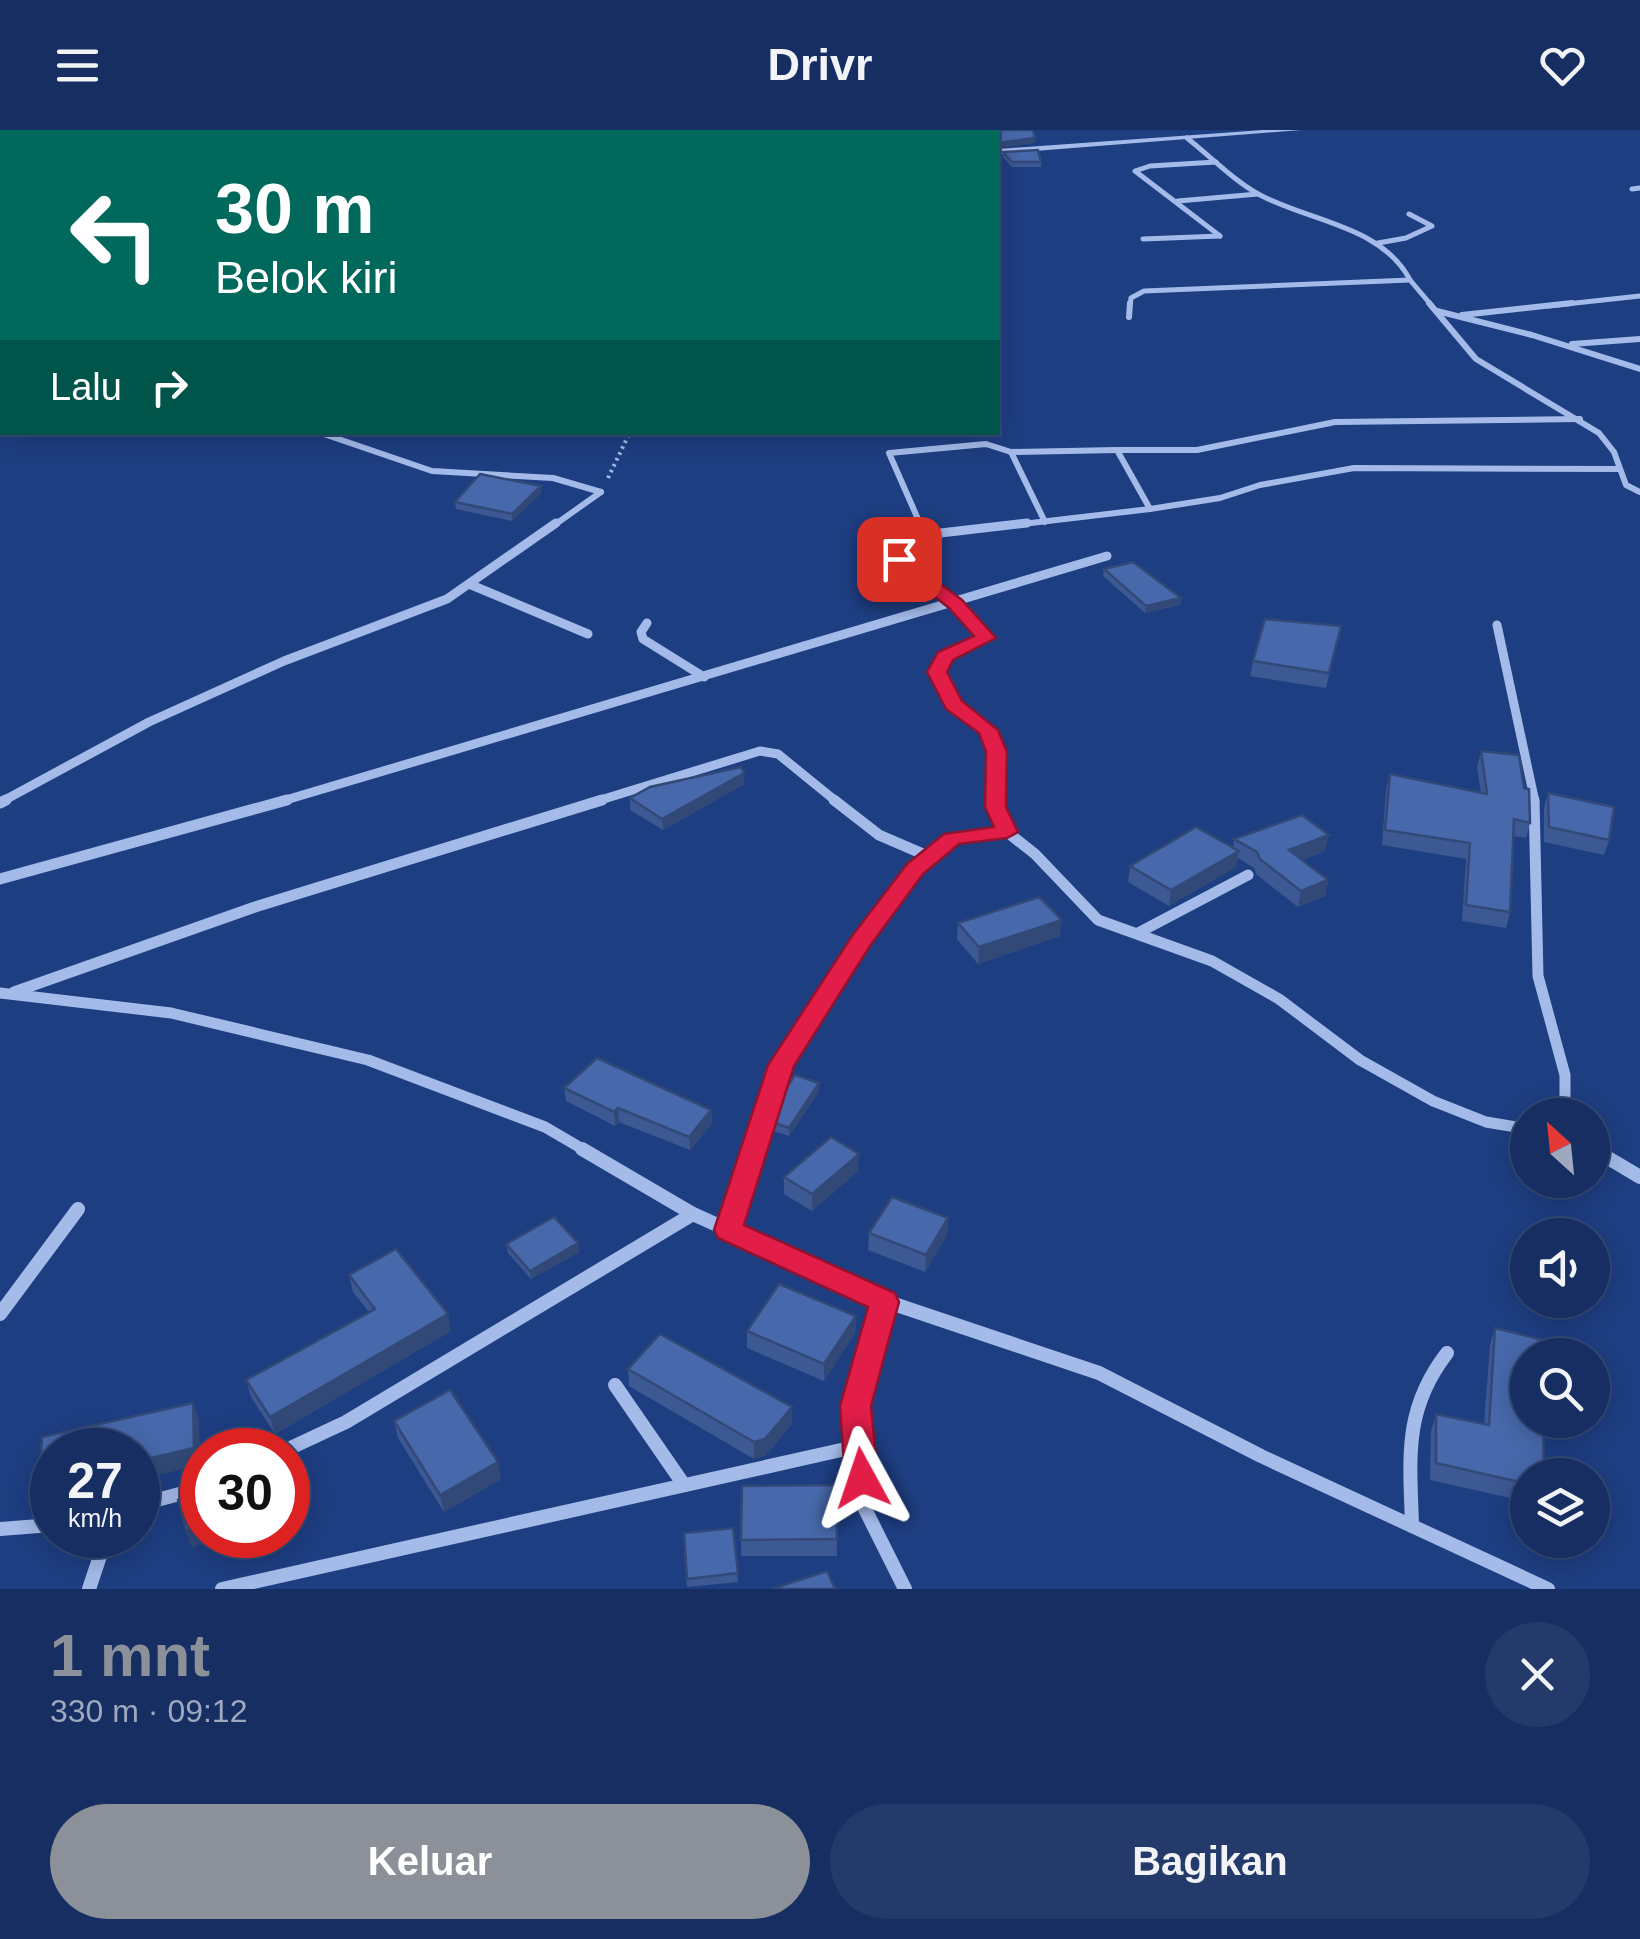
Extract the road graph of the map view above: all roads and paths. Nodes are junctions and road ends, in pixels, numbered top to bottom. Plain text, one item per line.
1 (1297, 130) edge
2 (1188, 138) junction
3 (1000, 152) edge
4 (1216, 162) junction
5 (1258, 194) junction
6 (1178, 201) junction
7 (1408, 214) dead end
8 (1143, 239) dead end
9 (1378, 243) junction
10 (1410, 280) junction
11 (1640, 296) edge
12 (1436, 311) junction
13 (1129, 316) dead end
14 (1456, 316) junction
15 (1640, 339) edge
16 (1561, 344) junction
17 (1640, 369) edge
18 (1580, 420) junction
19 (327, 435) edge
20 (628, 435) edge
21 (1117, 450) junction
22 (1011, 452) junction
23 (1618, 469) junction
24 (600, 492) junction
25 (1640, 492) edge
26 (1150, 508) junction
27 (1045, 522) junction
28 (1107, 556) dead end
29 (899, 559) dead end
30 (470, 584) junction
31 (956, 604) junction
32 (647, 623) dead end
33 (1497, 625) dead end
34 (588, 634) dead end
35 (704, 677) junction
36 (0, 802) edge
37 (1007, 832) junction
38 (930, 857) junction
39 (1248, 876) dead end
40 (0, 879) edge
41 (1138, 933) junction
42 (4, 994) edge
43 (1565, 1098) edge
44 (1510, 1126) edge
45 (1610, 1158) edge
46 (1640, 1176) edge
47 (78, 1209) dead end
48 (693, 1214) junction
49 (728, 1230) junction
50 (884, 1302) junction
51 (0, 1314) edge
52 (1447, 1353) dead end
53 (615, 1385) dead end
54 (310, 1439) edge
55 (859, 1446) junction
56 (684, 1484) junction
57 (1412, 1526) junction
58 (30, 1527) edge
59 (0, 1529) edge
60 (99, 1558) edge
61 (89, 1589) edge
62 (222, 1589) edge
63 (905, 1589) edge
64 (1548, 1589) edge

1 - 2 street
2 - 3 street
2 - 4 street
4 - 5 street
4 - 6 street
5 - 6 street
5 - 9 street
6 - 8 street
7 - 9 street
9 - 10 street
10 - 12 street
10 - 13 street
11 - 14 street
12 - 14 street
12 - 18 street
14 - 16 street
15 - 16 street
16 - 17 street
18 - 21 street
18 - 23 street
19 - 24 street
20 - 24 path
21 - 22 street
21 - 26 street
22 - 27 street
22 - 27 street
23 - 25 street
23 - 26 street
24 - 30 street
26 - 27 street
28 - 31 street
29 - 31 street
30 - 34 street
30 - 36 street
31 - 35 street
31 - 37 street
32 - 35 street
33 - 43 street
35 - 40 street
37 - 38 street
37 - 41 street
38 - 42 street
38 - 49 street
39 - 41 street
41 - 44 street
42 - 48 street
45 - 46 street
47 - 51 street
48 - 49 street
48 - 54 street
49 - 50 street
50 - 55 street
50 - 57 street
52 - 57 street
53 - 56 street
55 - 56 street
55 - 63 street
56 - 62 street
57 - 64 street
58 - 59 street
60 - 61 street

